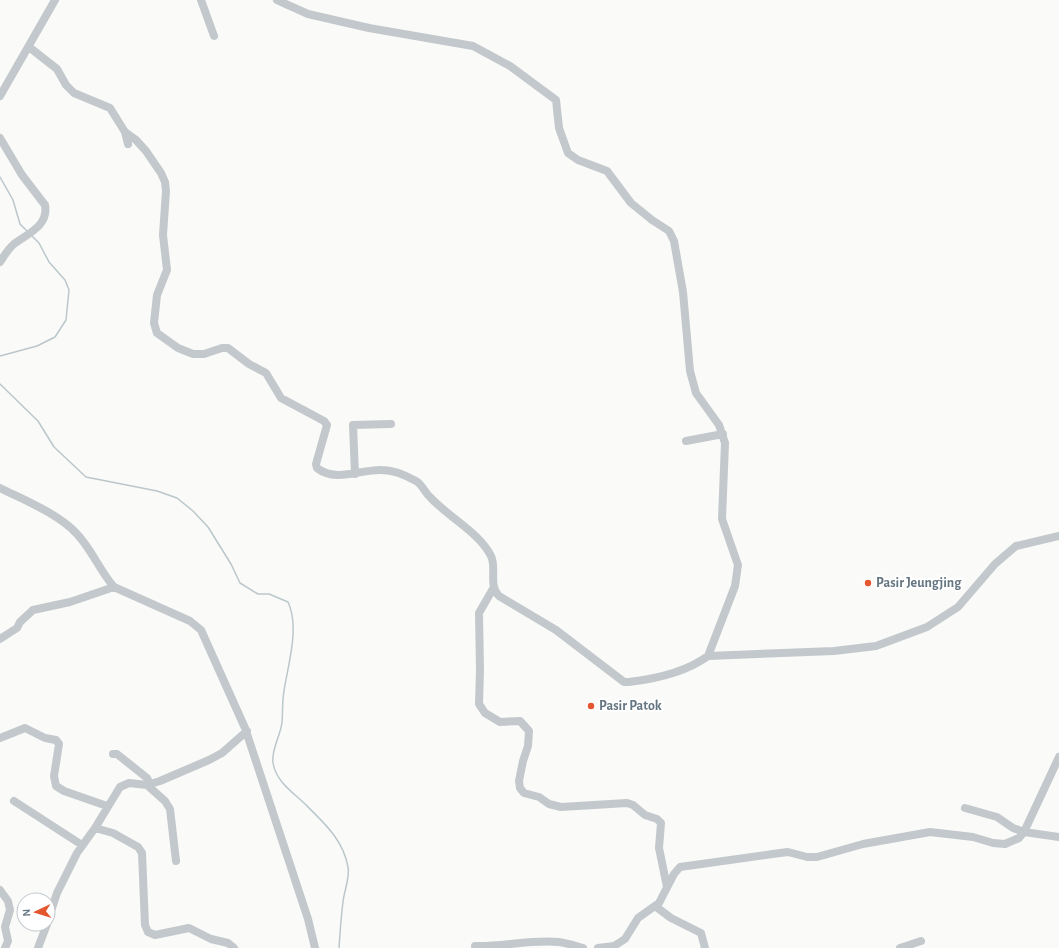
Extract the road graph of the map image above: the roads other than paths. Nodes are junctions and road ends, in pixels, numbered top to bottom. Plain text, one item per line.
1 (55, 0) edge
2 (201, 0) edge
3 (277, 0) edge
4 (214, 36) dead end
5 (29, 47) junction
6 (0, 96) edge
7 (125, 132) junction
8 (0, 138) edge
9 (128, 144) dead end
10 (0, 262) edge
11 (391, 424) dead end
12 (723, 434) junction
13 (686, 441) dead end
14 (355, 474) junction
15 (0, 488) edge
16 (1059, 536) edge
17 (114, 587) junction
18 (494, 587) junction
19 (0, 639) edge
20 (708, 656) junction
21 (247, 731) junction
22 (0, 738) edge
23 (113, 754) dead end
24 (1059, 757) edge
25 (148, 784) junction
26 (14, 801) dead end
27 (107, 806) junction
28 (965, 808) dead end
29 (95, 828) junction
30 (1024, 832) junction
31 (1059, 837) edge
32 (82, 845) junction
33 (176, 861) dead end
34 (667, 887) junction
35 (0, 890) edge
36 (56, 896) edge
37 (655, 906) junction
38 (44, 932) edge
39 (921, 941) dead end
40 (543, 945) edge
41 (475, 946) dead end
42 (5, 948) edge
43 (38, 948) edge
44 (234, 948) edge
45 (315, 948) edge
46 (583, 948) edge
47 (598, 948) edge
48 (705, 948) edge
49 (900, 948) edge

1 - 5 street
2 - 4 street
3 - 12 street
5 - 6 street
5 - 7 street
7 - 9 street
7 - 14 street
8 - 10 street
11 - 14 street
12 - 13 street
12 - 20 street
14 - 18 street
15 - 17 street
16 - 20 street
17 - 19 street
17 - 21 street
18 - 20 street
18 - 34 street
21 - 25 street
21 - 45 street
22 - 27 street
23 - 25 street
24 - 30 street
25 - 27 street
25 - 33 street
26 - 32 street
27 - 29 street
28 - 30 street
29 - 32 street
29 - 44 street
30 - 31 street
30 - 34 street
32 - 36 street
34 - 37 street
35 - 42 street
37 - 47 street
37 - 48 street
38 - 43 street
39 - 49 street
40 - 41 street
40 - 46 street

